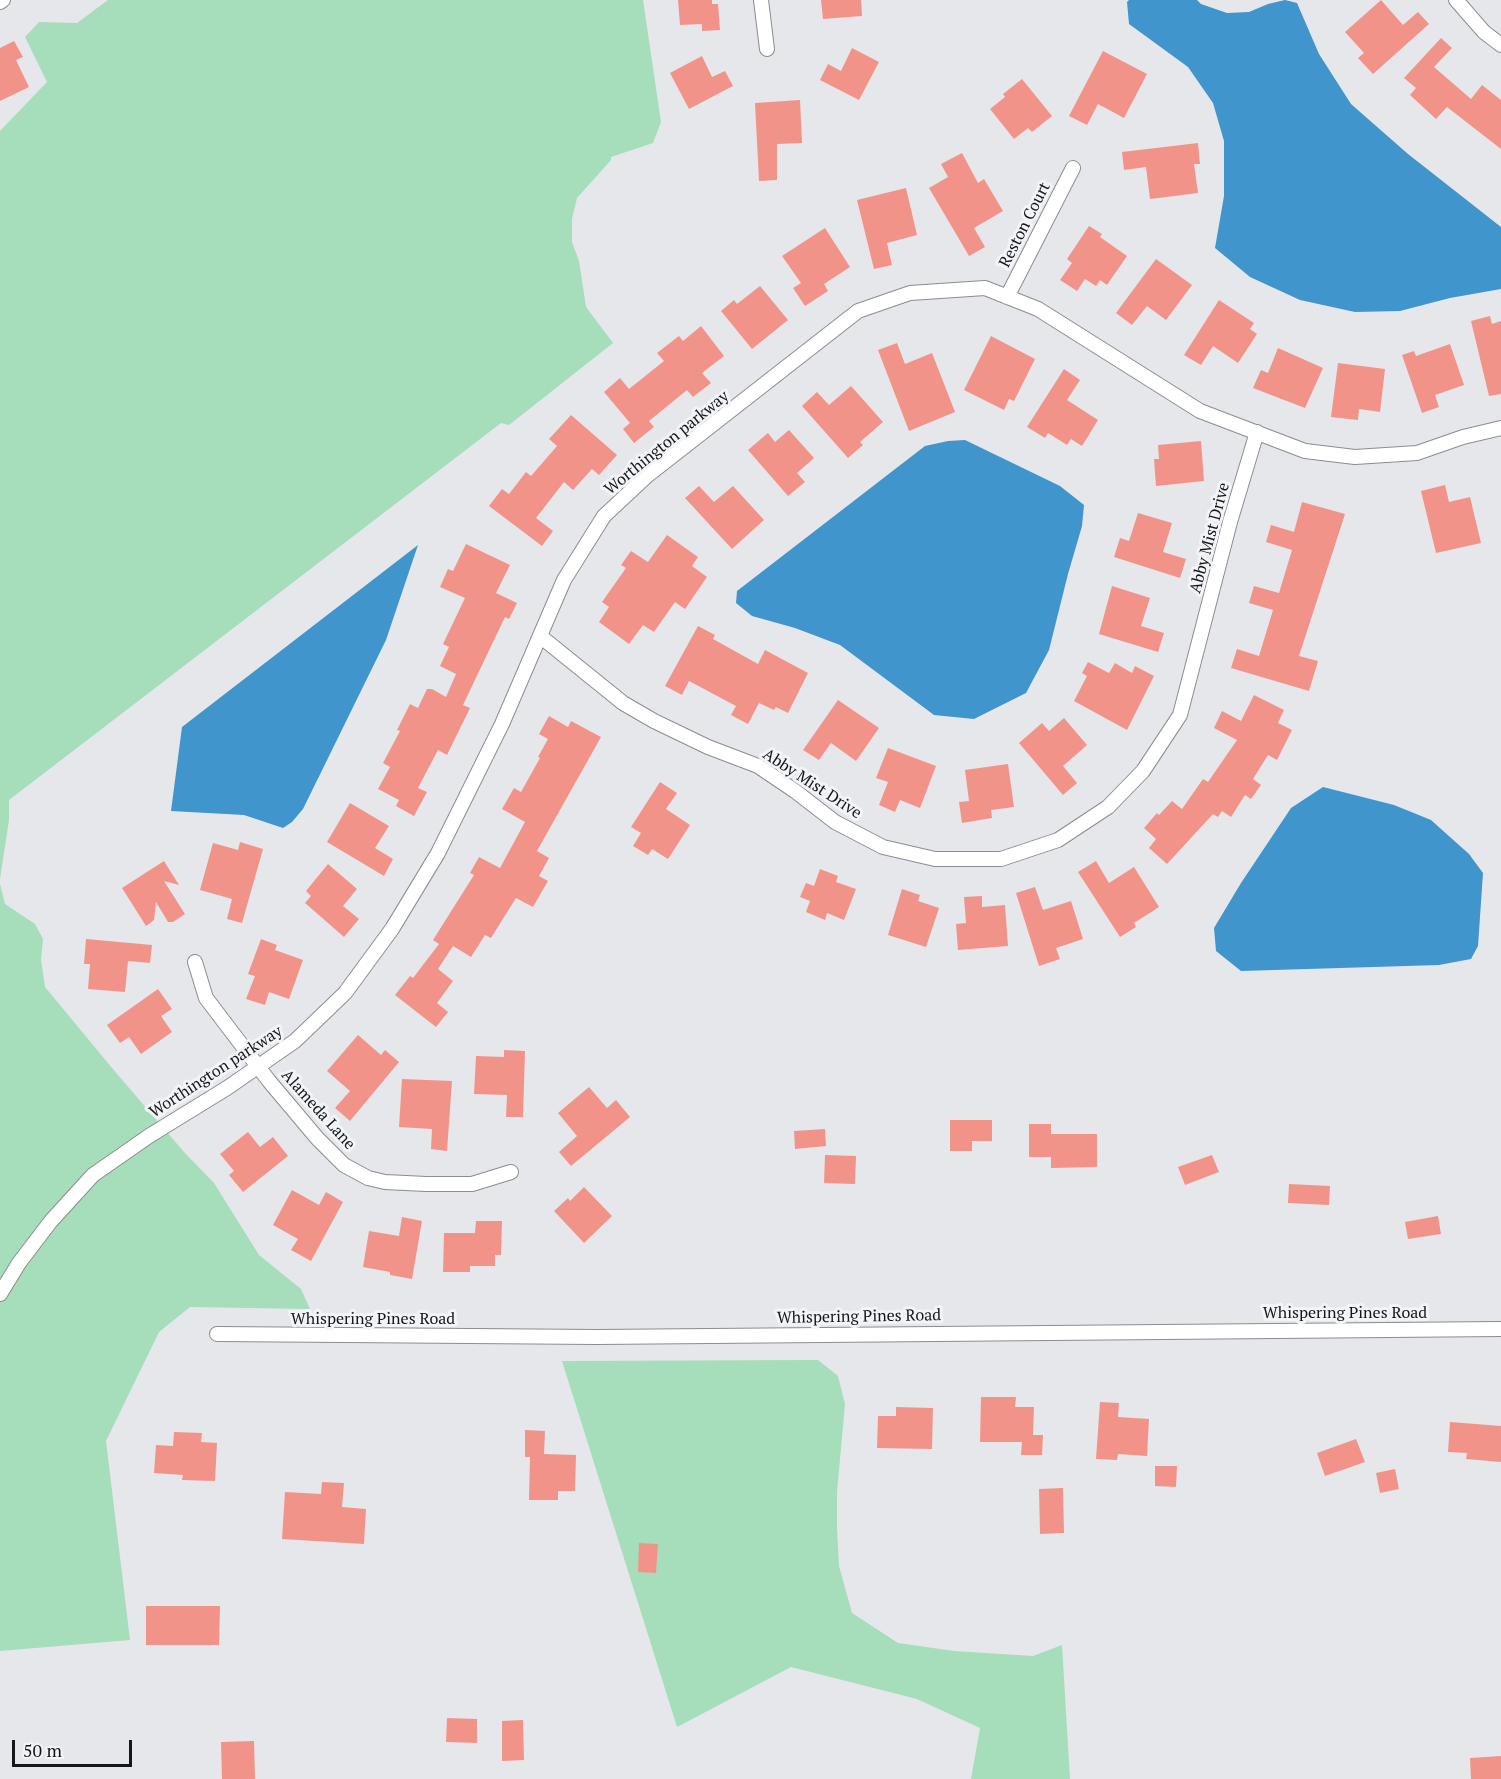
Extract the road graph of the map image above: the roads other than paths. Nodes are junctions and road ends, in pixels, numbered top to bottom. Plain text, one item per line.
1 (761, 0) edge
2 (1456, 0) edge
3 (1501, 45) edge
4 (767, 49) dead end
5 (1073, 168) dead end
6 (1007, 297) junction
7 (1501, 428) edge
8 (1257, 432) junction
9 (540, 636) junction
10 (195, 962) dead end
11 (258, 1066) junction
12 (511, 1172) dead end
13 (0, 1294) edge
14 (1501, 1329) edge
15 (218, 1334) dead end

1 - 4 street
2 - 3 street
5 - 6 street, Reston Court
6 - 8 street, Worthington parkway
6 - 9 street, Worthington parkway
7 - 8 street, Worthington parkway
8 - 9 street, Abby Mist Drive
9 - 11 street, Worthington parkway
10 - 11 street, Alameda Lane
11 - 12 street, Alameda Lane
11 - 13 street, Worthington parkway
14 - 15 street, Whispering Pines Road

